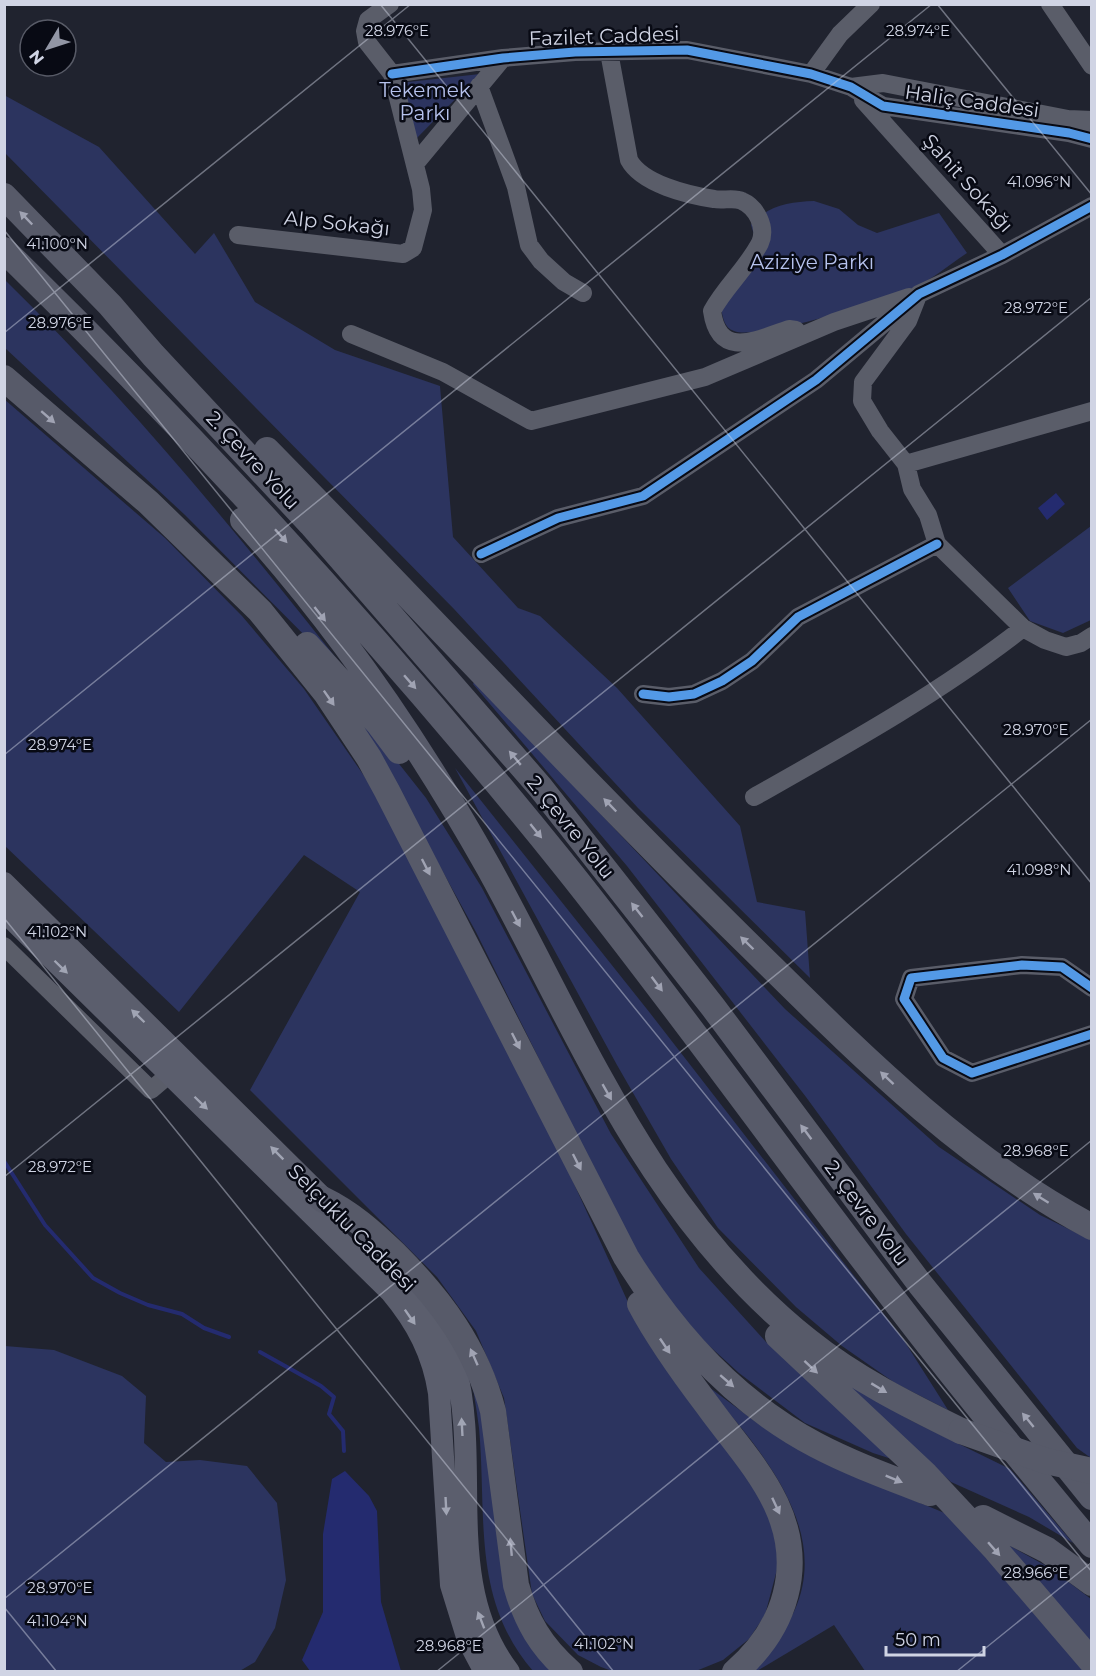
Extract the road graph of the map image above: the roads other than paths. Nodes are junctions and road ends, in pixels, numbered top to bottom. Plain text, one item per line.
1 (390, 4) edge
2 (871, 4) edge
3 (1050, 4) edge
4 (609, 52) junction
5 (503, 58) junction
6 (1092, 66) edge
7 (392, 74) junction
8 (811, 74) junction
9 (479, 86) junction
10 (851, 87) junction
11 (1092, 120) edge
12 (1092, 139) edge
13 (415, 164) junction
14 (4, 196) edge
15 (1092, 206) edge
16 (238, 235) dead end
17 (6, 251) edge
18 (1002, 255) junction
19 (583, 292) dead end
20 (919, 294) junction
21 (110, 305) junction
22 (812, 331) junction
23 (351, 334) dead end
24 (4, 378) edge
25 (1092, 411) edge
26 (906, 464) junction
27 (148, 502) junction
28 (937, 544) junction
29 (481, 554) dead end
30 (1023, 628) junction
31 (1092, 636) edge
32 (643, 694) dead end
33 (754, 797) dead end
34 (488, 868) junction
35 (4, 884) edge
36 (4, 911) edge
37 (4, 946) edge
38 (1092, 988) edge
39 (1092, 1034) edge
40 (171, 1073) junction
41 (322, 1199) junction
42 (605, 1217) junction
43 (1092, 1227) edge
44 (721, 1258) junction
45 (1092, 1471) edge
46 (930, 1493) dead end
47 (1092, 1497) edge
48 (983, 1518) dead end
49 (1092, 1545) edge
50 (1092, 1583) edge
51 (1092, 1662) edge
52 (485, 1671) edge
53 (509, 1671) edge
54 (570, 1671) edge
55 (735, 1671) edge

1 - 7 street, Alp Sokağı
2 - 8 street
3 - 6 street
4 - 5 street, Fazilet Caddesi
4 - 8 street, Fazilet Caddesi
4 - 22 street
5 - 7 street, Fazilet Caddesi
5 - 9 street
7 - 13 street, Alp Sokağı
8 - 10 street, Fazilet Caddesi
9 - 13 street
9 - 19 street
10 - 11 street, Haliç Caddesi
10 - 12 street, Haliç Caddesi
10 - 18 street, Şahit Sokağı
13 - 16 street, Alp Sokağı
21 -> 14 highway, 2. Çevre Yolu
15 - 18 street
17 -> 34 highway
17 -> 49 highway, 2. Çevre Yolu
18 - 20 street
20 - 22 street
20 - 26 street
20 - 29 street
43 -> 21 highway
47 -> 21 highway, 2. Çevre Yolu
22 - 23 street
24 -> 27 highway
25 - 26 street
26 - 28 street
27 - 34 highway
27 -> 42 highway
28 - 30 street
28 - 32 street
30 - 31 street
30 - 33 street
34 -> 44 highway
41 -> 35 main road, Selçuklu Caddesi
36 -> 40 main road, Selçuklu Caddesi
37 - 40 street
38 - 39 street
40 -> 52 main road, Selçuklu Caddesi
53 -> 41 main road, Selçuklu Caddesi
54 -> 41 highway
42 -> 46 highway
42 -> 55 highway
44 -> 45 highway, bridge
44 -> 51 highway
48 - 50 highway

